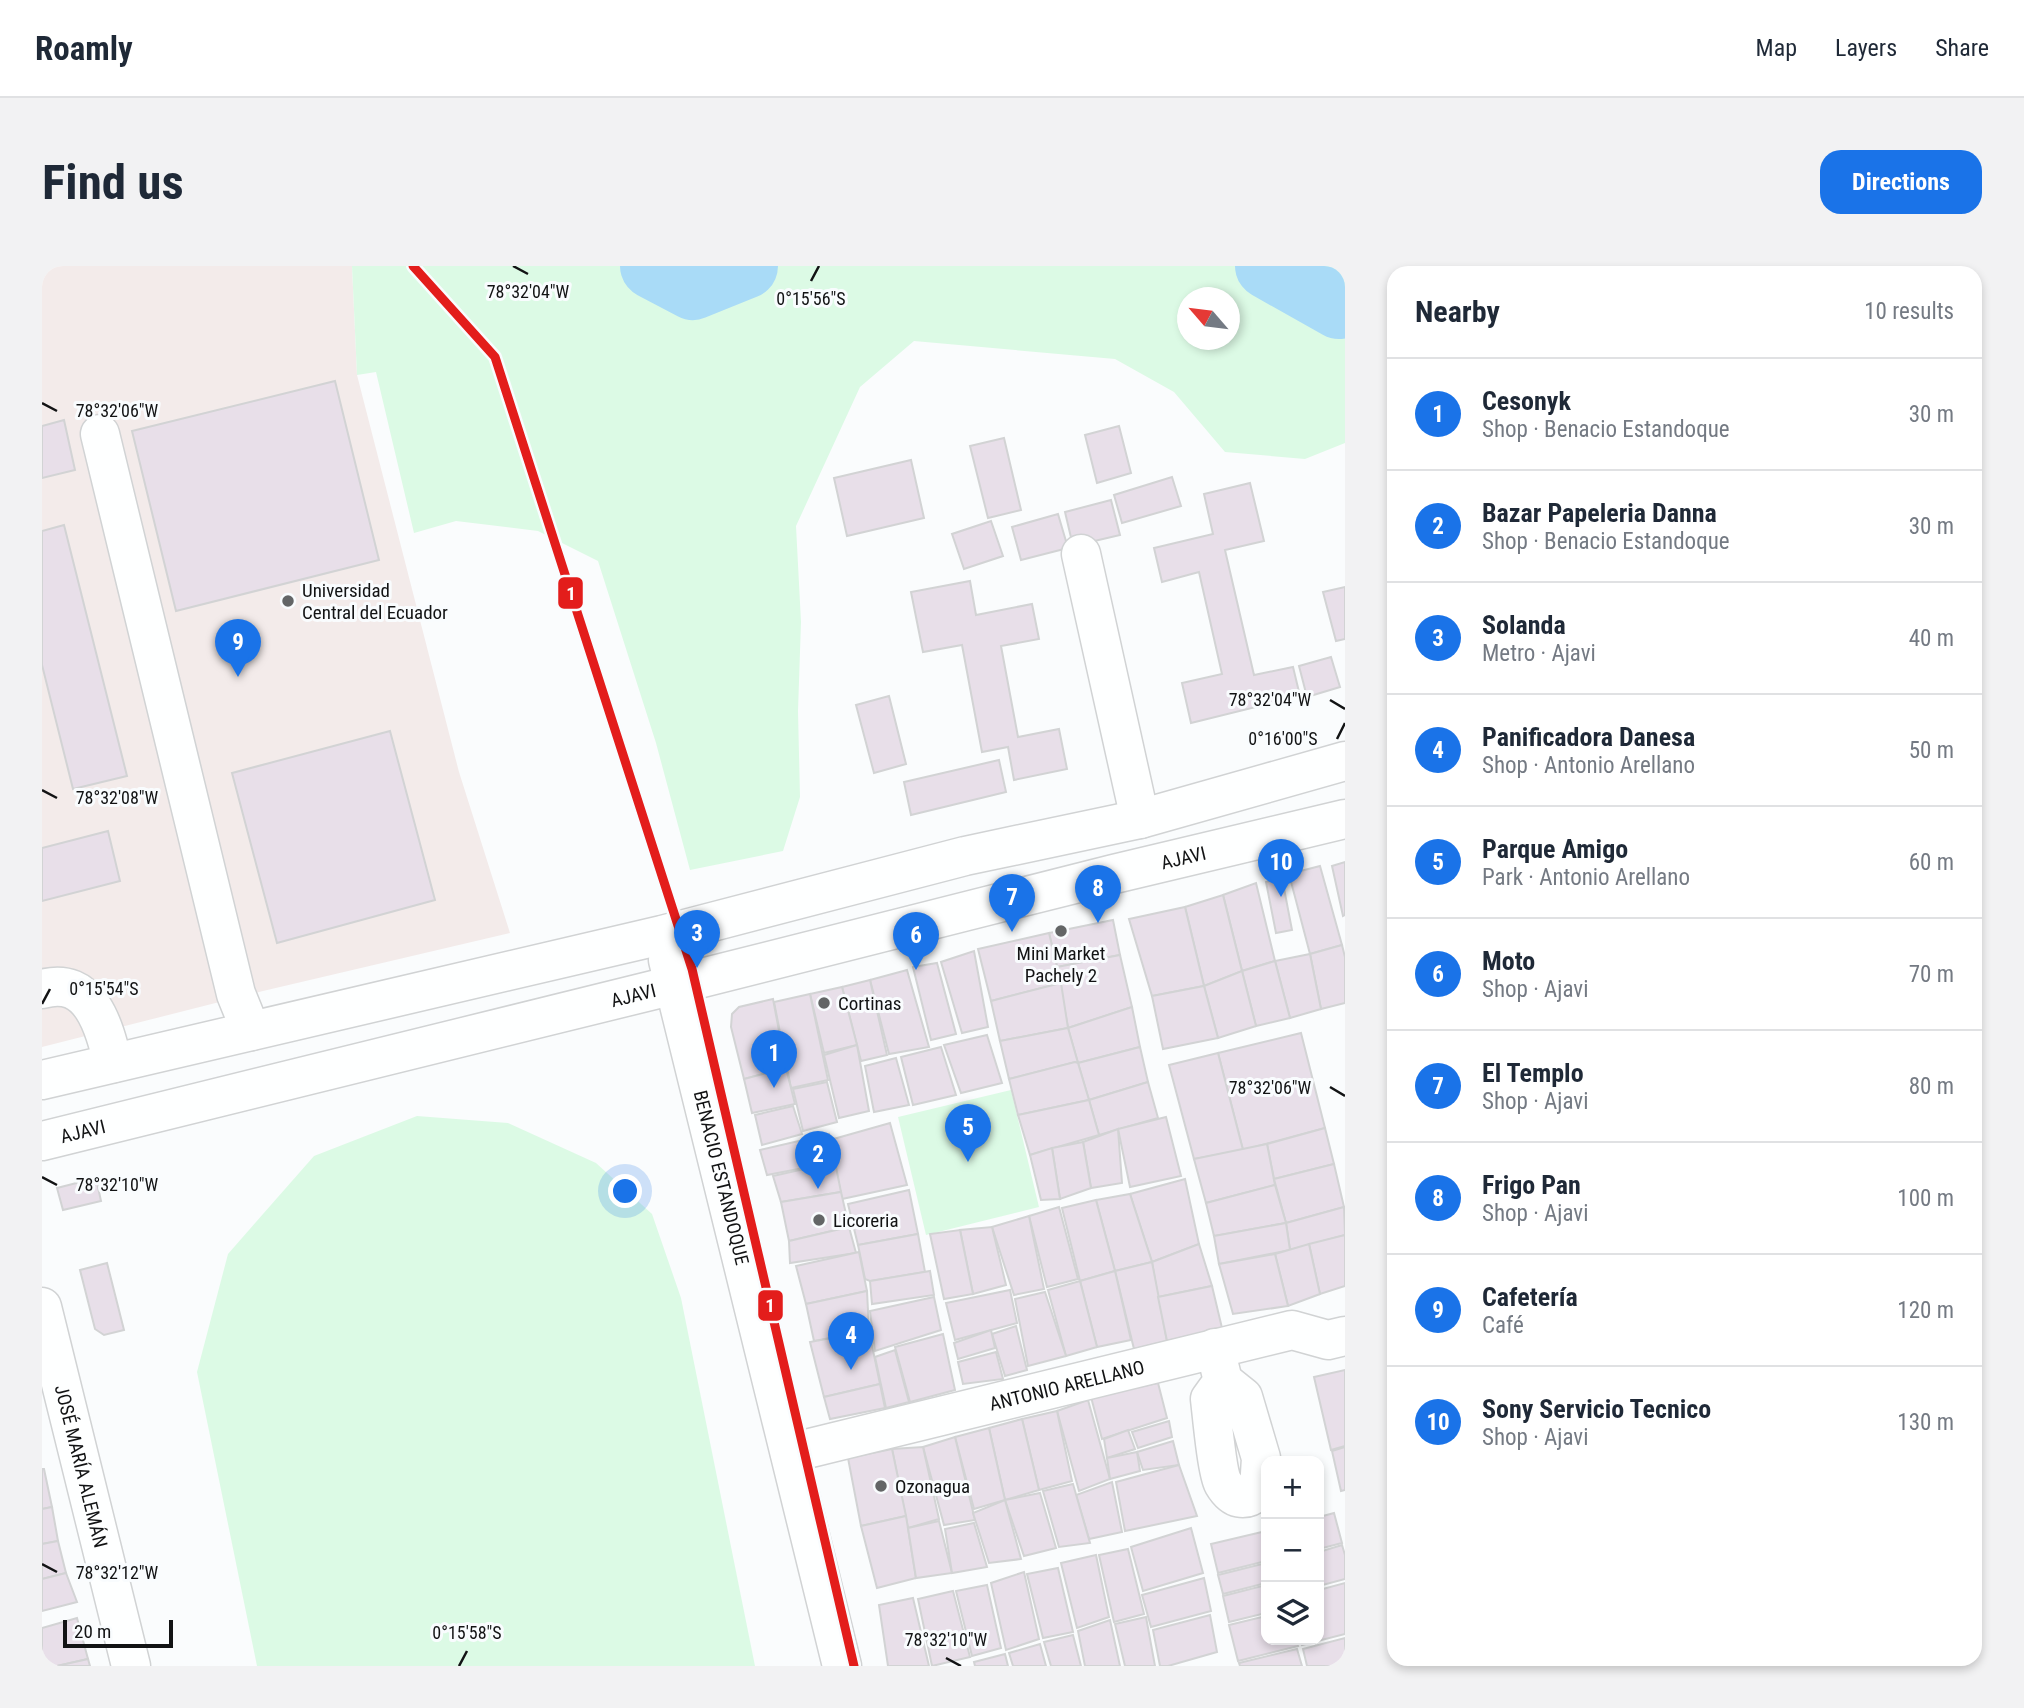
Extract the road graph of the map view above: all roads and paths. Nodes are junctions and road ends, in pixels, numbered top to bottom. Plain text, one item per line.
1 (100, 434) dead end
2 (1081, 554) dead end
3 (1345, 761) edge
4 (1140, 818) junction
5 (1345, 819) edge
6 (662, 934) junction
7 (674, 985) junction
8 (42, 989) edge
9 (251, 1031) junction
10 (113, 1063) junction
11 (42, 1080) edge
12 (42, 1141) edge
13 (42, 1307) edge
14 (1345, 1336) edge
15 (790, 1453) junction
16 (131, 1666) edge
17 (842, 1666) edge

1 - 9 street
2 - 4 street
3 - 4 street
4 - 6 street
5 - 7 street, AJAVI
6 - 7 street, BENACIO ESTANDOQUE
6 - 9 street
7 - 12 street, AJAVI
7 - 15 street, BENACIO ESTANDOQUE
8 - 10 street
9 - 10 street
10 - 11 street
13 - 16 street, JOSÉ MARÍA ALEMÁN
14 - 15 street, ANTONIO ARELLANO
15 - 17 street, BENACIO ESTANDOQUE

